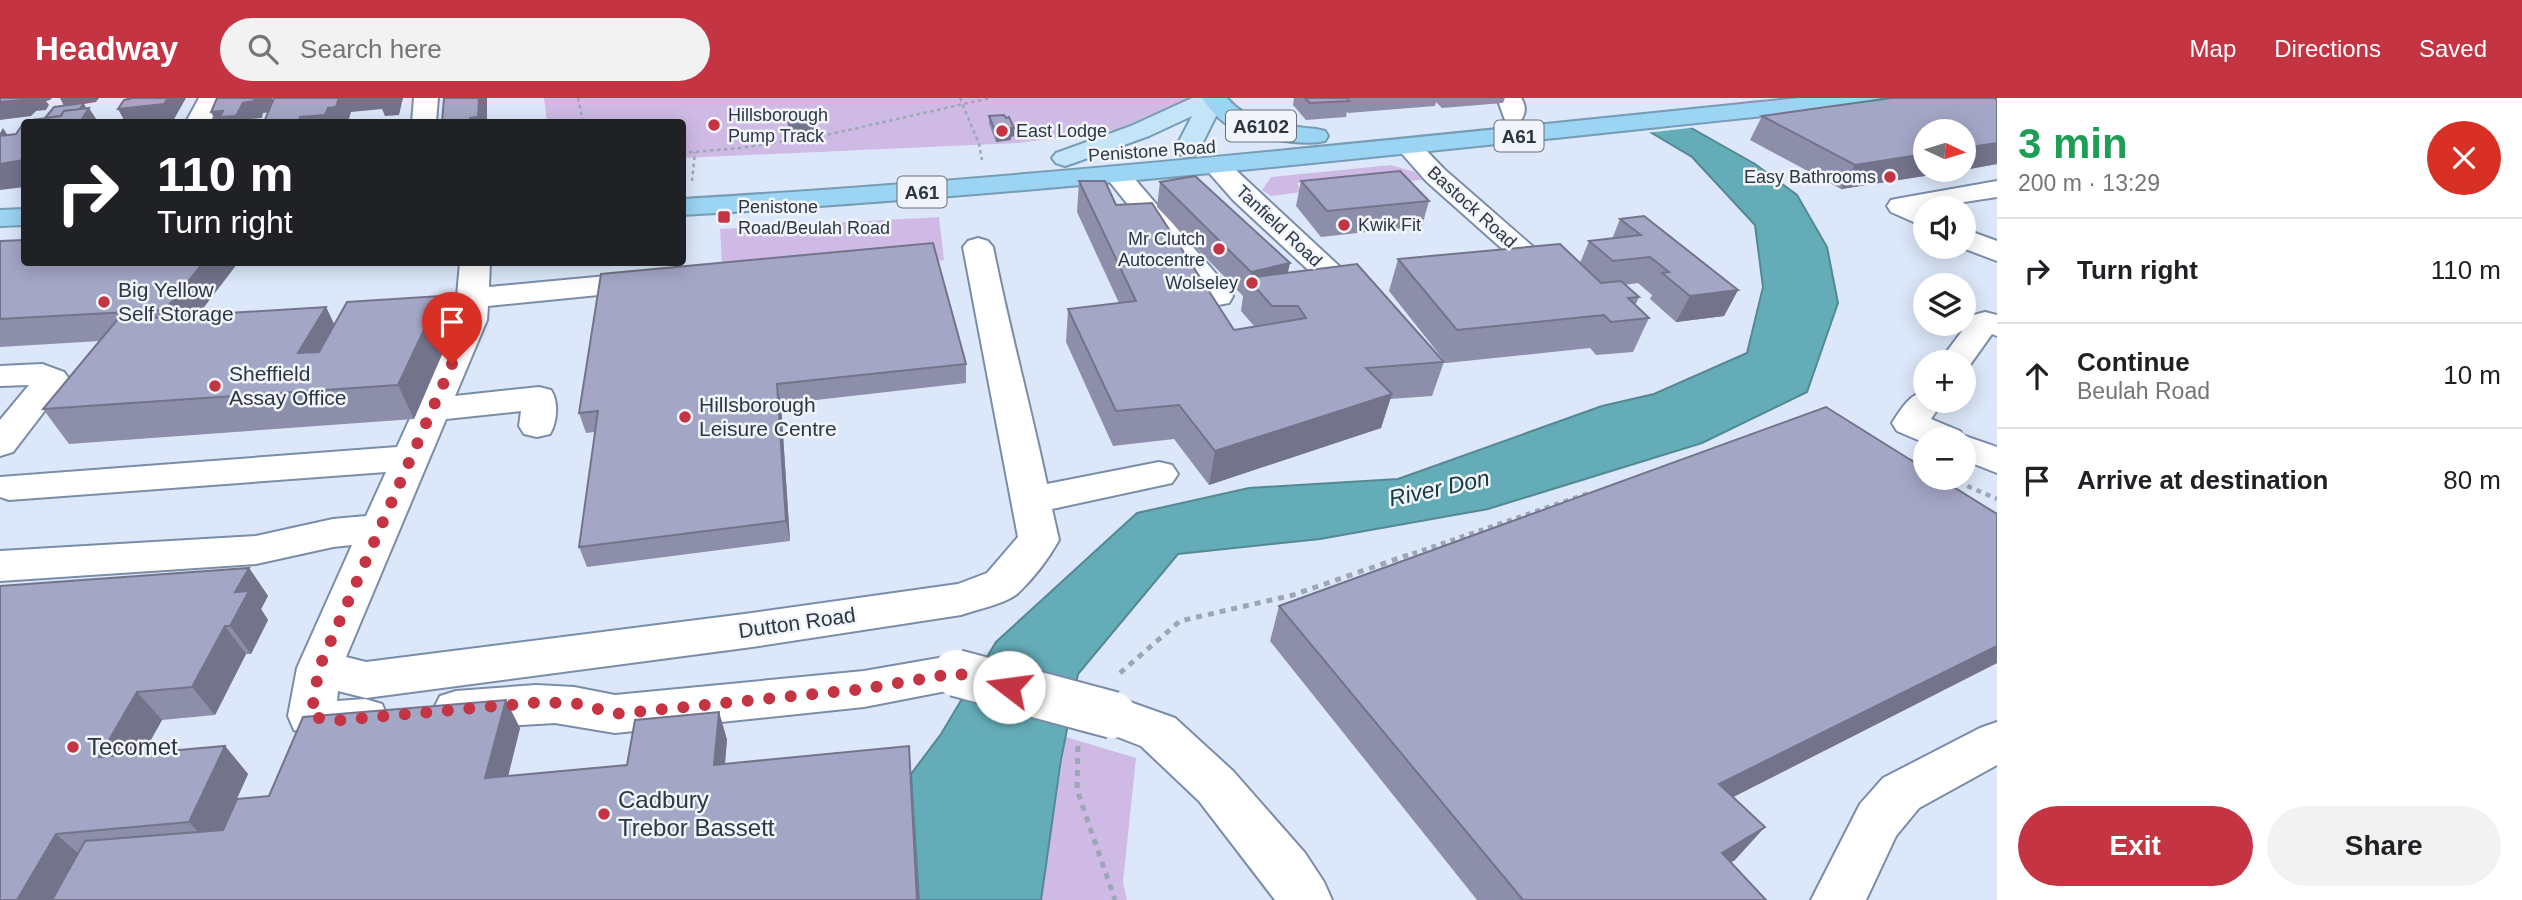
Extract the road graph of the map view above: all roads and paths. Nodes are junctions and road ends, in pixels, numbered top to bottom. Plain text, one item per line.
1 (211, 98) edge
2 (426, 98) edge
3 (578, 98) edge
4 (960, 98) edge
5 (990, 98) edge
6 (1213, 98) edge
7 (1663, 98) edge
8 (1868, 98) edge
9 (1511, 106) edge
10 (965, 107) junction
11 (200, 119) edge
12 (424, 119) edge
13 (582, 119) edge
14 (1316, 136) junction
15 (1405, 137) junction
16 (1188, 149) junction
17 (695, 152) junction
18 (686, 153) edge
19 (1065, 158) junction
20 (983, 164) junction
21 (1217, 167) junction
22 (1161, 172) junction
23 (1118, 176) junction
24 (1997, 189) edge
25 (686, 191) edge
26 (1957, 196) edge
27 (1913, 204) edge
28 (1913, 212) edge
29 (21, 217) edge
30 (0, 218) edge
31 (21, 240) edge
32 (0, 242) edge
33 (1976, 242) edge
34 (978, 247) dead end
35 (1997, 252) edge
36 (1535, 264) edge
37 (474, 272) edge
38 (674, 279) edge
39 (1342, 285) edge
40 (1218, 296) dead end
41 (1997, 326) edge
42 (1964, 350) edge
43 (0, 376) edge
44 (433, 409) junction
45 (1917, 413) edge
46 (537, 426) dead end
47 (1919, 427) edge
48 (0, 444) edge
49 (1976, 451) edge
50 (1900, 456) edge
51 (411, 458) junction
52 (1997, 461) edge
53 (1913, 462) edge
54 (1159, 474) dead end
55 (9, 487) dead end
56 (1976, 490) edge
57 (1591, 493) edge
58 (1031, 499) junction
59 (1997, 499) edge
60 (380, 529) junction
61 (0, 566) edge
62 (319, 668) junction
63 (1101, 711) junction
64 (1997, 742) edge
65 (1115, 900) edge
66 (1305, 900) edge
67 (1838, 900) edge

1 - 11 street
2 - 12 street
3 - 13 path
4 - 10 path
5 - 10 path
6 - 14 highway, A6102
6 - 16 main road, A6102
6 - 19 main road, A6102
7 - 9 highway, Penistone Road / A61
8 - 15 highway, Penistone Road / A61
9 - 15 highway, Penistone Road / A61
10 - 17 path
10 - 20 path
14 - 15 highway, Penistone Road / A61
14 - 16 highway, Penistone Road / A61
15 - 21 highway, Penistone Road / A61
15 - 36 street, Bastock Road
16 - 19 highway, Penistone Road / A61
16 - 22 highway
17 - 18 path
17 - 25 path
19 - 20 highway, Penistone Road / A61
20 - 25 highway, Penistone Road / A61
21 - 22 highway, Penistone Road / A61
21 - 39 street, Tanfield Road
22 - 23 highway, Penistone Road / A61
23 - 25 highway, Penistone Road / A61
23 - 40 street
24 - 26 street
27 - 28 street
29 - 30 highway
31 - 32 highway
33 - 35 street
34 - 58 street, Dutton Road
37 - 38 street
37 - 44 street
41 - 42 street
43 - 48 street
44 - 46 street
44 - 51 street
45 - 47 street
49 - 52 street
50 - 53 path
51 - 55 street
51 - 60 street
54 - 58 street
56 - 59 path
57 - 63 path
58 - 62 street, Dutton Road
60 - 61 street
60 - 62 street
62 - 63 street, bridge
63 - 65 path
63 - 66 street
64 - 67 street

